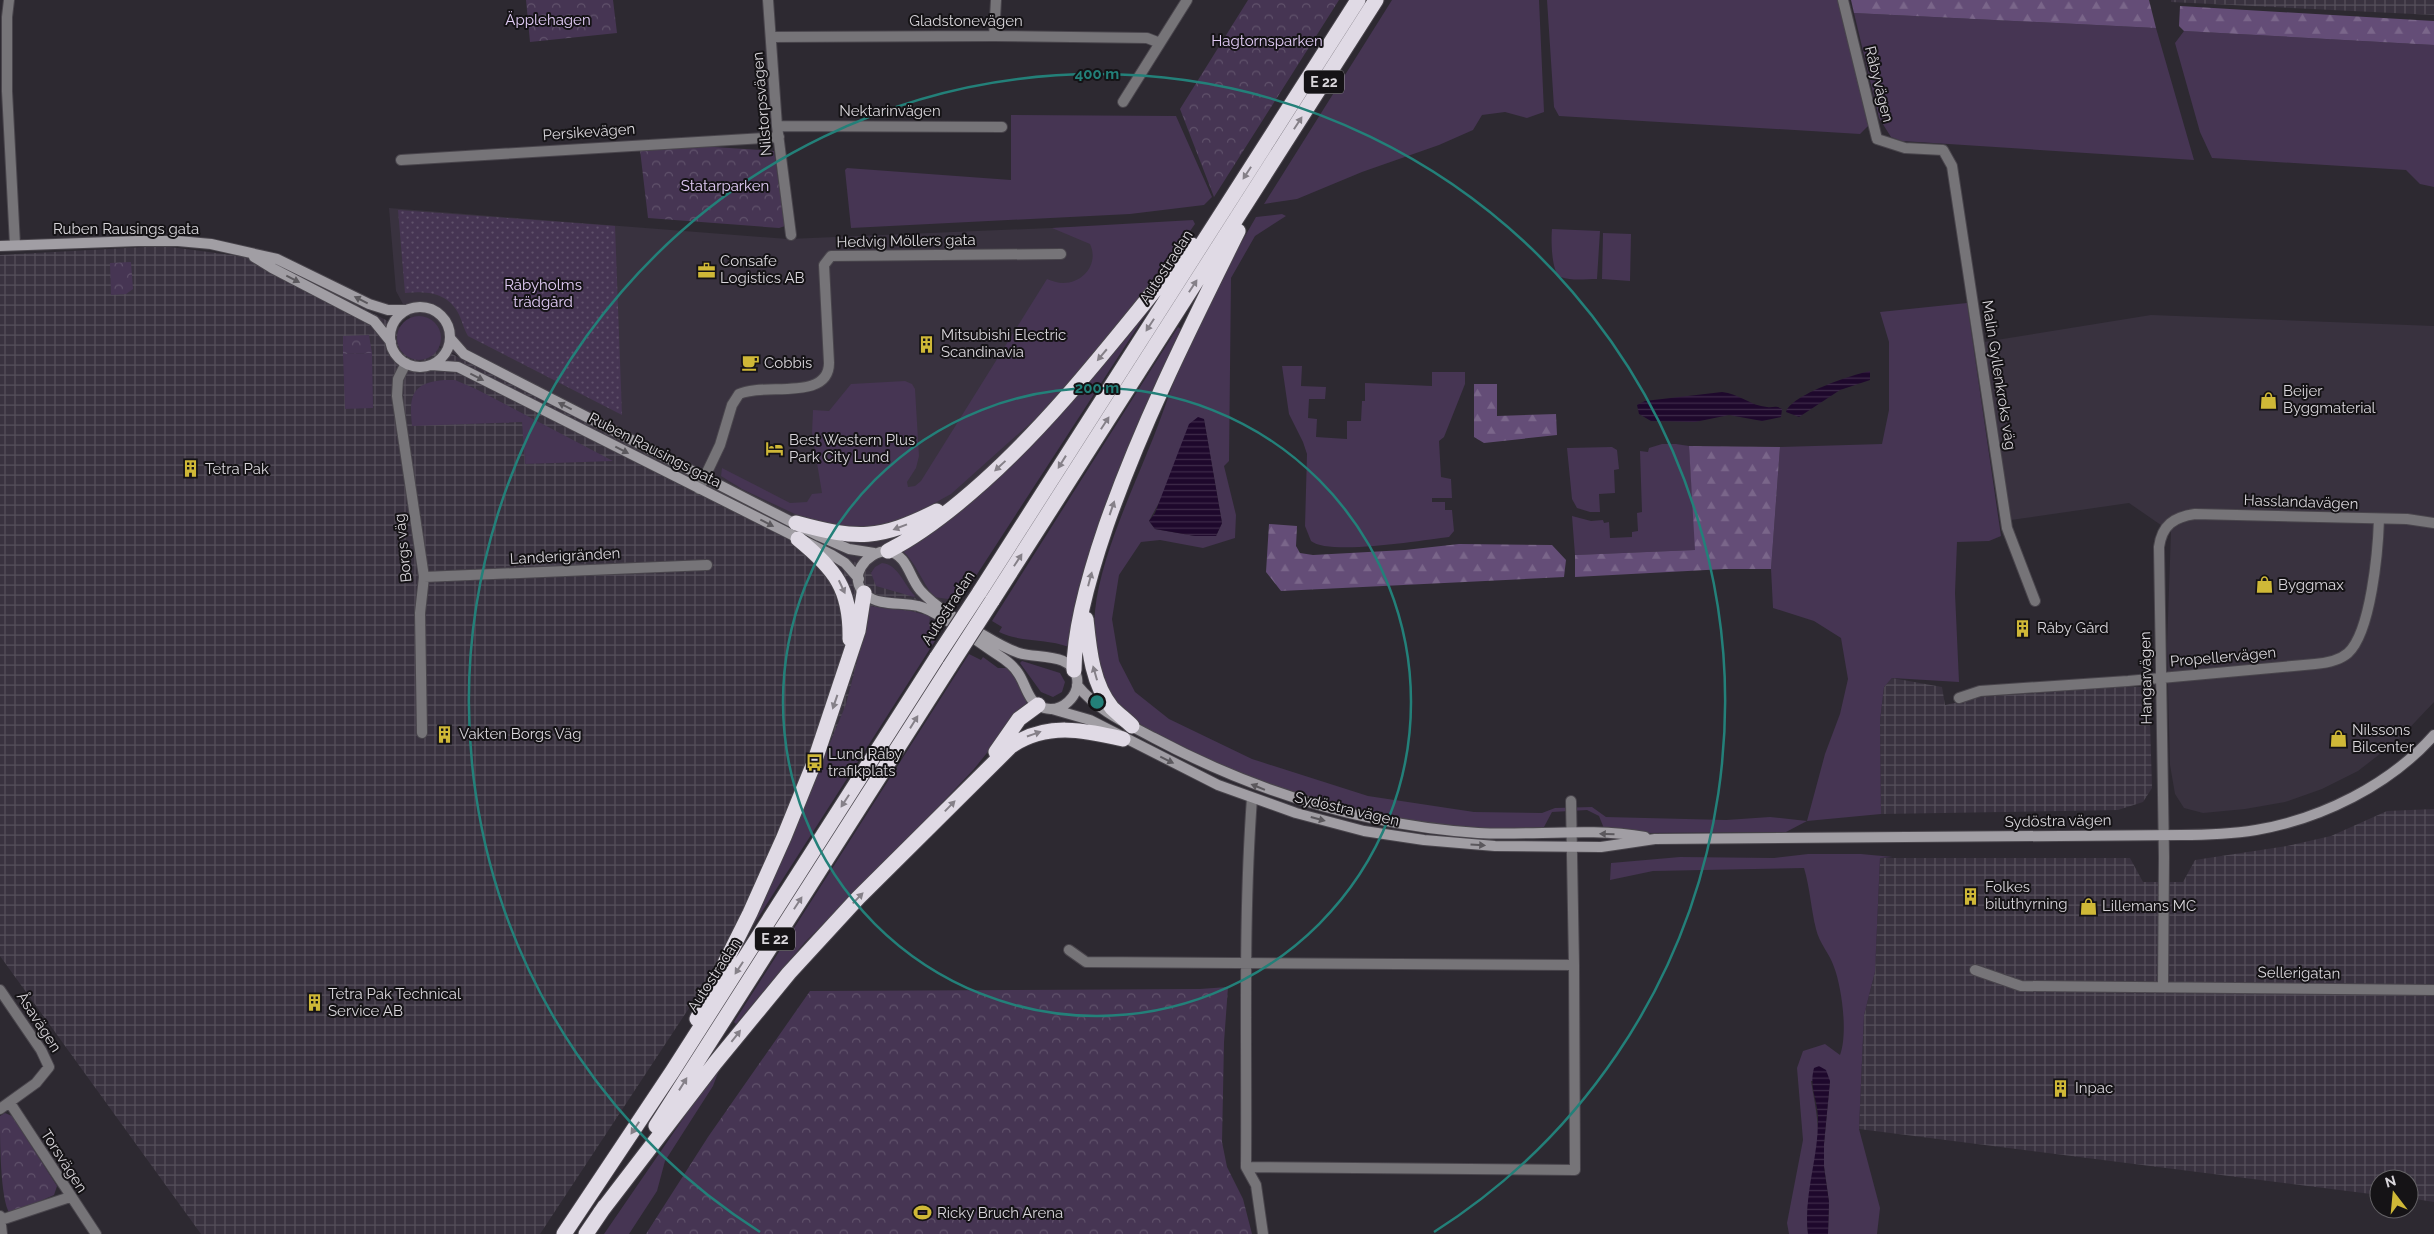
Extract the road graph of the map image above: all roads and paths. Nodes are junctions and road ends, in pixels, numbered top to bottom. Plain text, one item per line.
1 (9, 0) edge
2 (768, 0) edge
3 (996, 0) edge
4 (1188, 0) edge
5 (1358, 0) edge
6 (1376, 0) edge
7 (1843, 0) edge
8 (994, 36) junction
9 (771, 37) junction
10 (1160, 44) junction
11 (4, 91) edge
12 (1123, 102) dead end
13 (1002, 127) dead end
14 (778, 131) junction
15 (1943, 150) joint
16 (401, 160) dead end
17 (1272, 164) junction
18 (1233, 196) junction
19 (791, 235) dead end
20 (15, 245) junction
21 (0, 246) edge
22 (1061, 254) dead end
23 (251, 255) junction
24 (407, 310) junction
25 (450, 338) junction
26 (391, 342) junction
27 (406, 363) junction
28 (431, 365) junction
29 (704, 477) junction
30 (699, 489) junction
31 (975, 489) junction
32 (2379, 519) junction
33 (796, 523) junction
34 (2169, 523) joint
35 (2434, 523) edge
36 (798, 539) junction
37 (881, 552) junction
38 (707, 565) dead end
39 (424, 577) junction
40 (859, 578) junction
41 (864, 594) junction
42 (985, 597) junction
43 (2035, 601) dead end
44 (1084, 603) junction
45 (850, 655) junction
46 (944, 661) junction
47 (1074, 670) junction
48 (2160, 677) junction
49 (1077, 686) junction
50 (1959, 698) dead end
51 (1044, 707) junction
52 (1132, 726) junction
53 (422, 733) dead end
54 (2434, 735) edge
55 (1123, 739) junction
56 (981, 774) junction
57 (1252, 798) junction
58 (1571, 801) dead end
59 (1572, 833) junction
60 (2163, 835) junction
61 (1655, 839) junction
62 (1573, 847) junction
63 (1069, 950) dead end
64 (1248, 963) junction
65 (1574, 965) junction
66 (1975, 970) dead end
67 (2163, 987) junction
68 (0, 990) edge
69 (2434, 990) edge
70 (672, 1072) junction
71 (10, 1103) junction
72 (0, 1109) edge
73 (1246, 1167) junction
74 (70, 1197) junction
75 (600, 1214) junction
76 (0, 1218) edge
77 (2, 1234) edge
78 (96, 1234) edge
79 (564, 1234) edge
80 (586, 1234) edge
81 (1263, 1234) edge

1 - 11 street
2 - 9 street, Nilstorpsvägen
3 - 8 street
4 - 10 street
5 -> 18 highway, Autostradan / E 22
17 -> 6 highway, Autostradan / E 22
7 - 15 street, Råbyvägen
8 - 9 street, Gladstonevägen
8 - 10 street, Gladstonevägen
9 - 14 street, Nilstorpsvägen
10 - 12 street
11 - 20 street
13 - 14 street, Nektarinvägen
14 - 16 street, Persikevägen
14 - 19 street, Nilstorpsvägen
15 - 43 street, Malin Gyllenkroks väg
42 -> 17 highway, Autostradan / E 22
44 -> 17 highway
18 -> 31 highway
18 -> 42 highway, Autostradan / E 22
20 - 21 main road, Ruben Rausings gata
20 - 23 main road, Ruben Rausings gata
22 - 29 street, Hedvig Möllers gata
24 -> 23 main road, Ruben Rausings gata
23 -> 26 main road, Ruben Rausings gata
24 - 25 main road, Ruben Rausings gata
24 - 26 main road
25 - 28 main road
29 -> 25 main road, Ruben Rausings gata
26 - 27 main road, Ruben Rausings gata
27 - 28 main road, Ruben Rausings gata
27 - 39 street, Borgs väg
28 -> 30 main road, Ruben Rausings gata
29 - 30 street, Hedvig Möllers gata
29 - 33 main road, Ruben Rausings gata
30 -> 36 main road, Ruben Rausings gata
31 -> 33 highway
31 - 37 highway
32 - 34 street, Hasslandavägen
32 - 35 street, Hasslandavägen
32 - 48 street, Propellervägen
33 - 37 main road, Ruben Rausings gata
34 - 48 street, Hangarvägen
36 - 40 main road, Ruben Rausings gata
36 -> 45 highway
37 - 40 main road
37 - 47 main road
38 - 39 street, Landerigränden
39 - 53 street, Borgs väg
40 - 41 main road
41 - 45 highway
41 - 51 main road
42 - 46 highway, Autostradan / E 22, bridge
44 - 47 highway
52 -> 44 highway
45 -> 70 highway
46 -> 70 highway, Autostradan / E 22
75 -> 46 highway, Autostradan / E 22
47 - 49 main road
48 - 50 street, Propellervägen
48 - 60 street, Hangarvägen
49 - 51 main road
49 - 52 main road, Sydöstra vägen
51 - 55 main road, Sydöstra vägen
51 - 56 highway
59 -> 52 main road, Sydöstra vägen
54 - 60 main road, Sydöstra vägen
56 -> 55 highway
55 -> 57 main road, Sydöstra vägen
75 -> 56 highway
57 -> 62 main road, Sydöstra vägen
57 - 64 street
58 - 59 street
61 -> 59 main road, Sydöstra vägen
59 - 62 street
60 - 61 main road, Sydöstra vägen
60 - 67 street
61 - 62 main road, Sydöstra vägen
62 - 65 street
63 - 64 street
64 - 65 street
64 - 73 street
65 - 73 street
66 - 67 street, Sellerigatan
67 - 69 street, Sellerigatan
68 - 71 street, Åsavägen
70 -> 79 highway, Autostradan / E 22
71 - 72 street
71 - 74 street, Torsvägen
73 - 81 street
74 - 76 street
74 - 78 street, Torsvägen
75 - 80 highway, Autostradan / E 22
76 - 77 street

